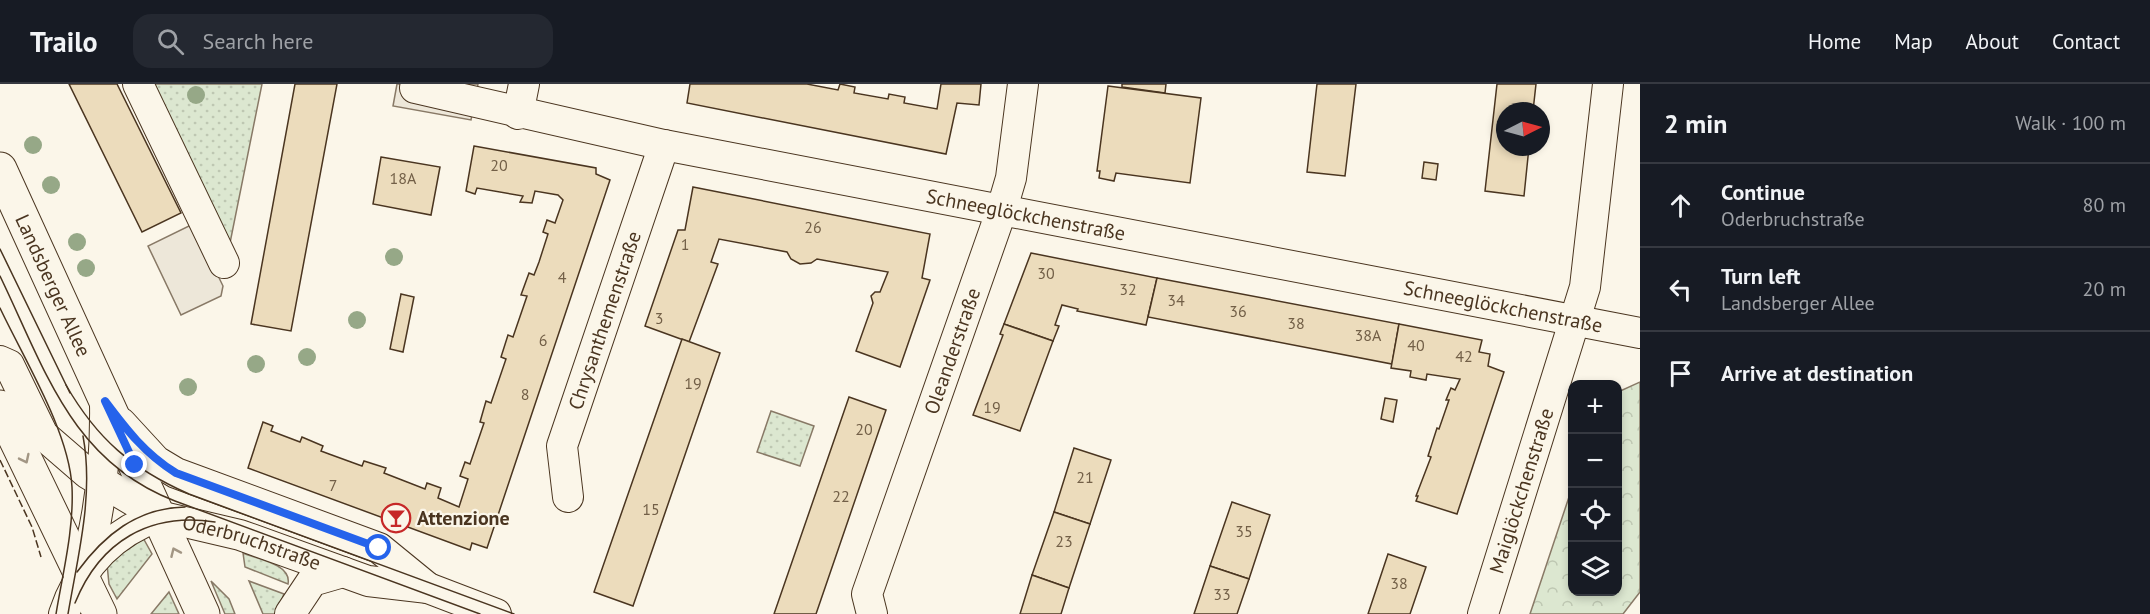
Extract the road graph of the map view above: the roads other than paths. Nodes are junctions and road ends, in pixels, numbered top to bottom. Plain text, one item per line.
1 (138, 84) edge
2 (524, 84) edge
3 (1023, 84) edge
4 (1608, 84) edge
5 (416, 86) edge
6 (463, 91) edge
7 (518, 114) junction
8 (664, 145) junction
9 (0, 169) edge
10 (1001, 212) junction
11 (224, 263) dead end
12 (1575, 322) junction
13 (1640, 333) edge
14 (0, 361) edge
15 (105, 401) junction
16 (0, 407) edge
17 (101, 481) junction
18 (568, 497) dead end
19 (159, 516) junction
20 (343, 572) junction
21 (82, 576) junction
22 (428, 588) junction
23 (63, 614) edge
24 (100, 614) edge
25 (203, 614) edge
26 (290, 614) edge
27 (496, 614) edge
28 (872, 614) edge
29 (1483, 614) edge

1 - 11 street
2 - 7 street
3 - 10 street, Oleanderstraße
4 - 12 street, Maiglöckchenstraße
5 - 6 street, Schneeglöckchenstraße
6 - 7 street, Schneeglöckchenstraße
7 - 8 street, Schneeglöckchenstraße
8 - 10 street, Schneeglöckchenstraße
8 - 18 street, Chrysanthemenstraße
9 - 15 main road, Landsberger Allee
10 - 12 street, Schneeglöckchenstraße
10 - 28 street, Oleanderstraße
12 - 13 street, Schneeglöckchenstraße
12 - 29 street, Maiglöckchenstraße
14 - 17 street, Oderbruchstraße
15 - 17 street, Landsberger Allee
15 - 19 main road, Landsberger Allee
15 - 22 street, Oderbruchstraße
16 -> 21 main road
17 - 19 street, Oderbruchstraße
17 - 21 street, Landsberger Allee
19 - 20 street, Oderbruchstraße
19 - 21 street, Oderbruchstraße
25 -> 19 main road, Landsberger Allee
20 - 22 street, Oderbruchstraße
20 - 26 street, Oderbruchstraße
21 - 23 street
21 - 24 main road
22 - 27 street, Oderbruchstraße

